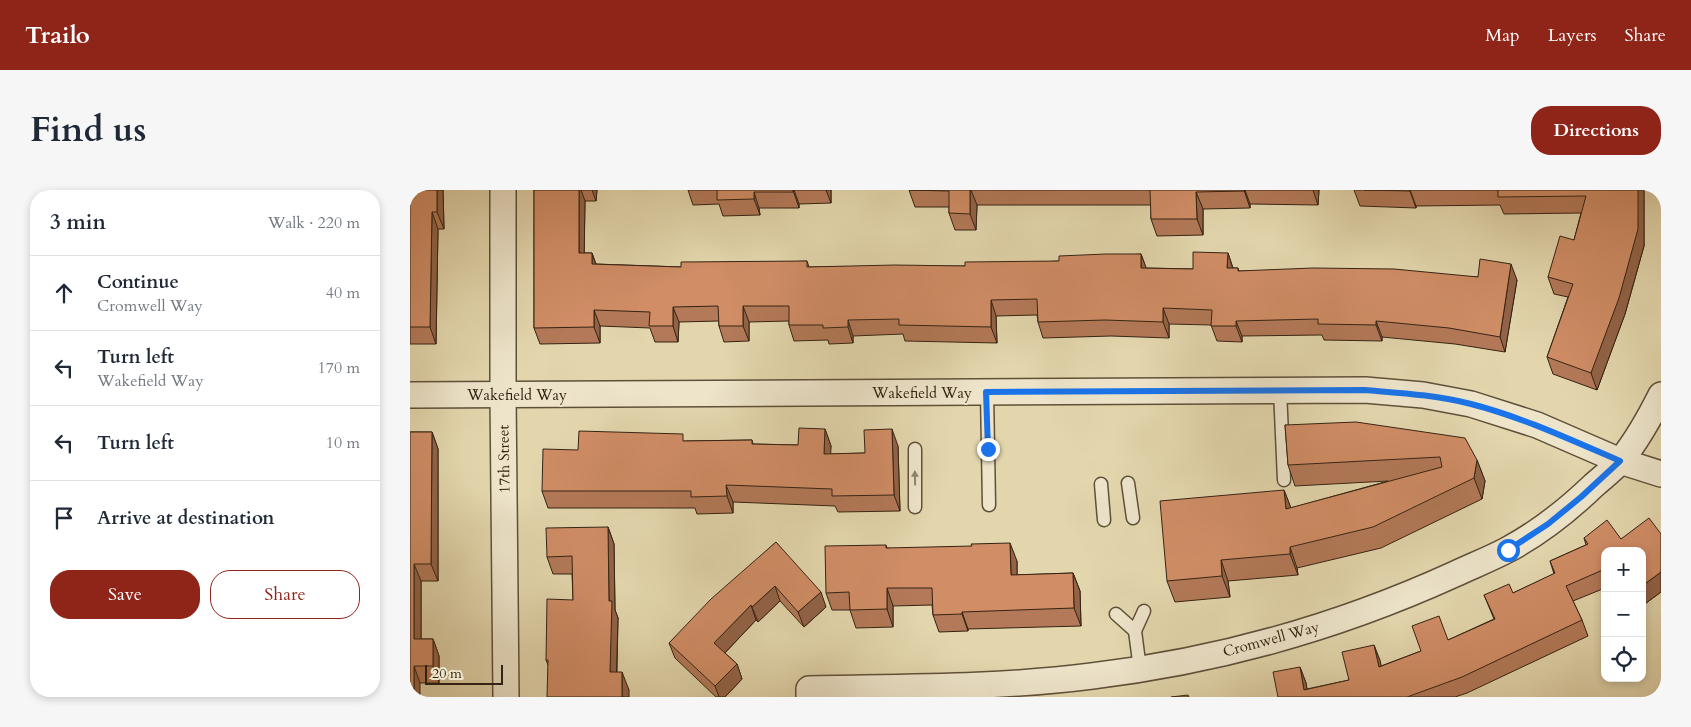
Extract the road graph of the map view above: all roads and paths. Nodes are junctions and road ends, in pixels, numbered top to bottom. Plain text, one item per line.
1 (503, 190) edge
2 (1280, 390) junction
3 (986, 392) junction
4 (410, 395) edge
5 (503, 395) junction
6 (1661, 395) edge
7 (915, 449) dead end
8 (1620, 461) junction
9 (1661, 474) edge
10 (1284, 480) dead end
11 (1128, 483) dead end
12 (1101, 484) dead end
13 (989, 505) dead end
14 (915, 507) dead end
15 (1133, 518) dead end
16 (1104, 520) dead end
17 (1144, 610) dead end
18 (1116, 614) dead end
19 (1135, 631) junction
20 (1140, 669) junction
21 (506, 697) edge
22 (809, 697) edge

1 - 5 street, 17th Street
2 - 3 street, Wakefield Way
2 - 8 street, Wakefield Way
2 - 10 lane
3 - 5 street, Wakefield Way
3 - 13 lane
4 - 5 street, Wakefield Way
5 - 21 street, 17th Street
6 - 8 street, Cromwell Way
14 -> 7 lane
8 - 9 street, Wakefield Way
8 - 20 street, Cromwell Way
11 - 15 lane
12 - 16 lane
17 - 19 lane
18 - 19 lane
19 - 20 lane
20 - 22 street, Cromwell Way

